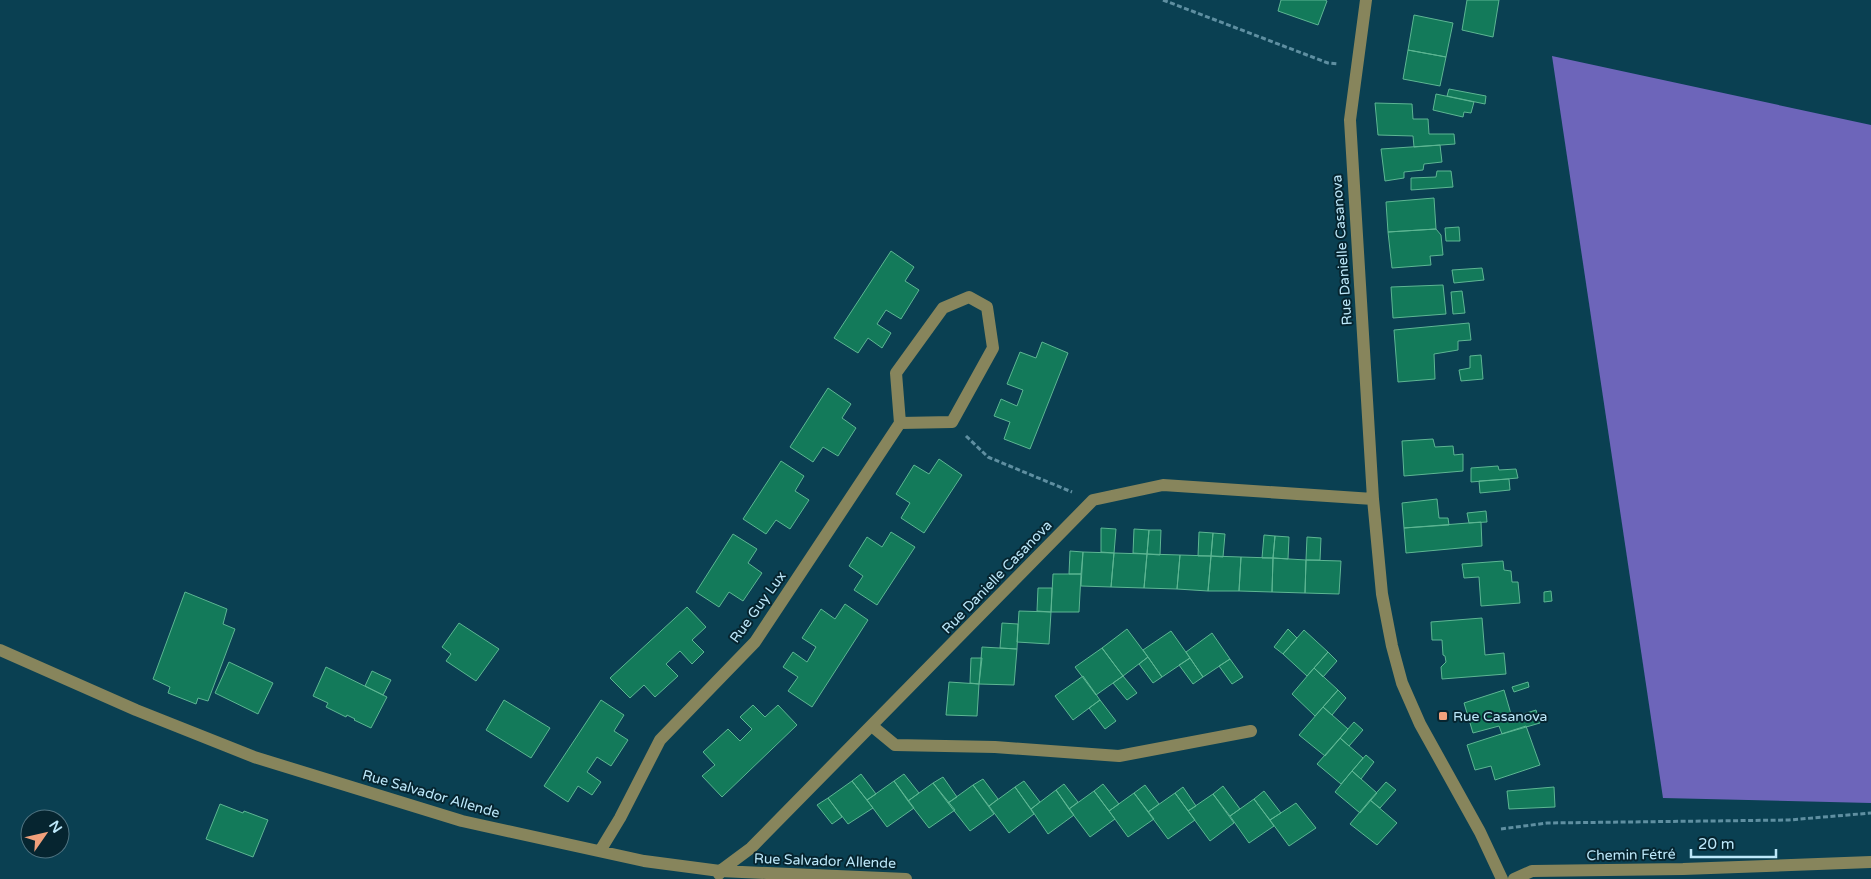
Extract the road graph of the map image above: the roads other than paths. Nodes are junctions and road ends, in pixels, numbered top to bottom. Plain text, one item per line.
1 (1366, 0) edge
2 (900, 423) junction
3 (1373, 499) junction
4 (0, 650) edge
5 (872, 726) junction
6 (1251, 731) dead end
7 (600, 851) junction
8 (1871, 862) edge
9 (719, 875) edge
10 (906, 879) edge
11 (1502, 879) edge
12 (1514, 879) edge

1 - 3 street, Rue Danielle Casanova
2 - 2 street
2 - 7 street, Rue Guy Lux
3 - 5 street, Rue Danielle Casanova
3 - 11 street, Rue Danielle Casanova
4 - 7 street, Rue Salvador Allende
5 - 6 street
5 - 9 street, Rue Danielle Casanova
7 - 9 street, Rue Salvador Allende
8 - 12 street, Chemin Fétré
9 - 10 street, Rue Salvador Allende

